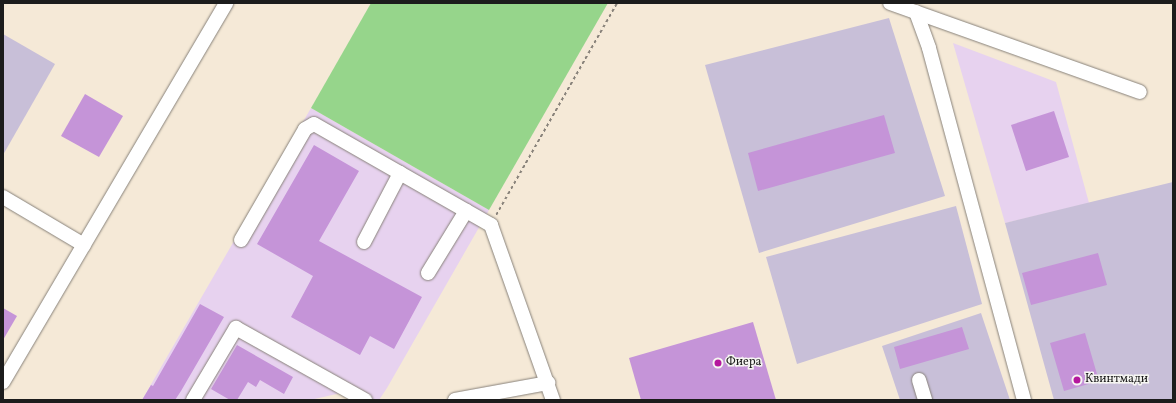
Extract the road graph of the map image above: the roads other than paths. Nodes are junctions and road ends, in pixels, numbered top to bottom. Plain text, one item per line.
1 (226, 3) edge
2 (890, 3) edge
3 (916, 12) junction
4 (1140, 92) dead end
5 (400, 173) junction
6 (3, 197) edge
7 (466, 211) junction
8 (241, 240) dead end
9 (364, 242) dead end
10 (84, 245) junction
11 (428, 273) dead end
12 (919, 380) dead end
13 (3, 382) edge
14 (548, 383) junction
15 (193, 400) edge
16 (365, 400) edge
17 (455, 400) edge
18 (553, 400) edge
19 (925, 400) edge
20 (1024, 400) edge

1 - 10 street
2 - 3 street
3 - 4 street
3 - 20 street
5 - 7 street
5 - 8 street
5 - 9 street
6 - 10 street
7 - 11 street
7 - 14 street
10 - 13 street
12 - 19 street
14 - 17 street
14 - 18 street
15 - 16 street

